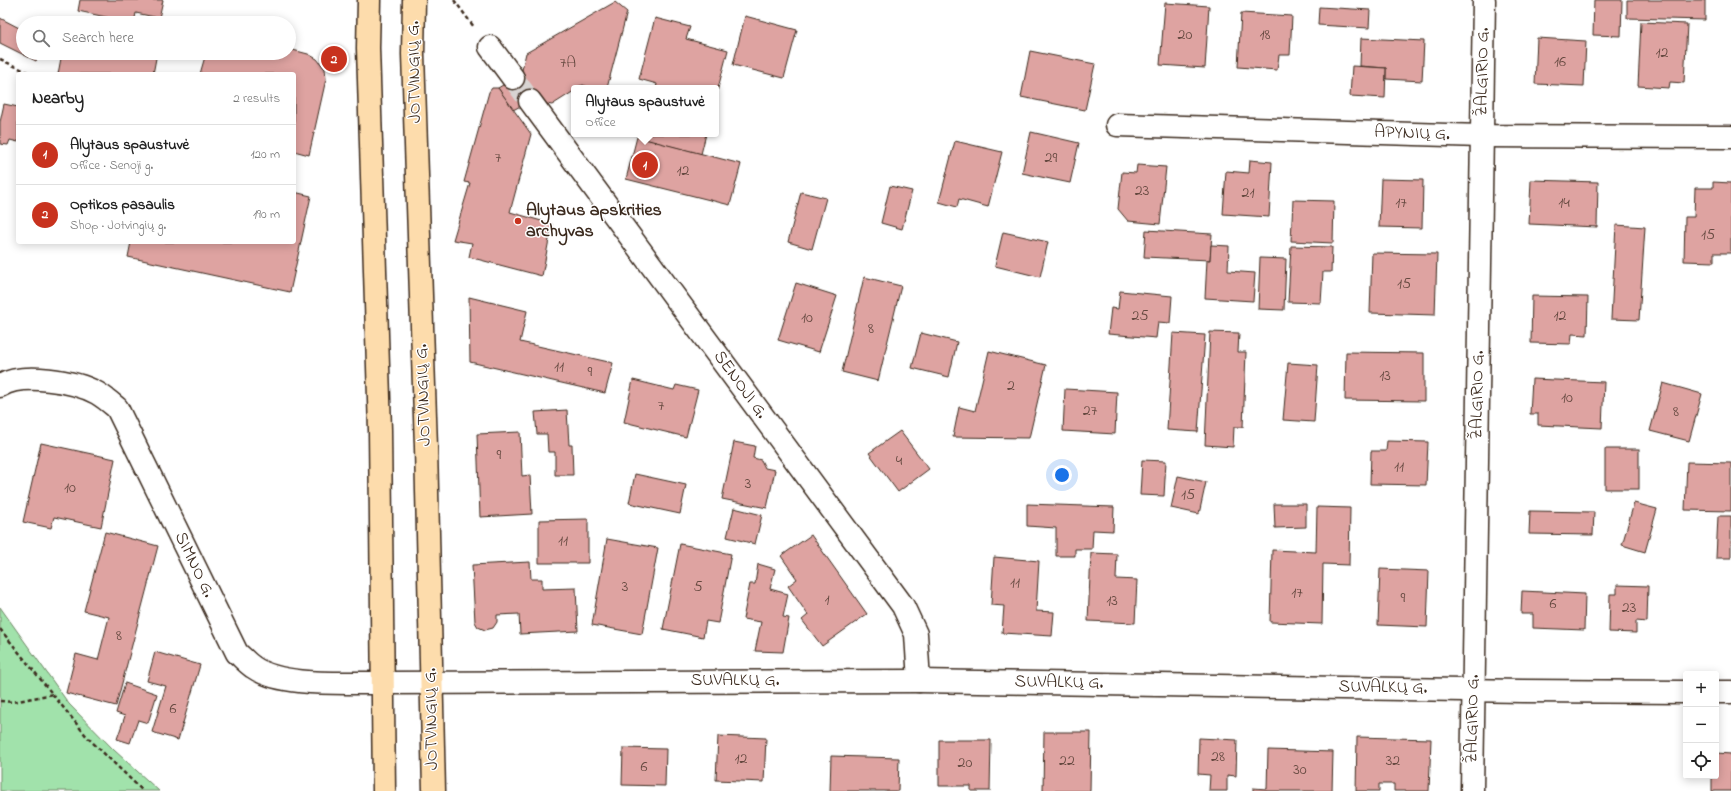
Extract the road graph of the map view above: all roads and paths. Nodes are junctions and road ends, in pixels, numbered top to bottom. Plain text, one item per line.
1 (369, 0) edge
2 (414, 0) edge
3 (454, 0) edge
4 (1484, 0) edge
5 (490, 47) joint
6 (0, 59) edge
7 (27, 72) edge
8 (513, 78) tunnel mouth
9 (530, 101) tunnel mouth
10 (1117, 125) dead end
11 (1482, 136) junction
12 (1731, 137) edge
13 (0, 386) edge
14 (0, 629) edge
15 (432, 681) junction
16 (919, 681) junction
17 (384, 683) junction
18 (1474, 690) junction
19 (1683, 692) edge
20 (1719, 692) edge
21 (1731, 692) edge
22 (53, 694) junction
23 (0, 701) edge
24 (143, 791) edge
25 (384, 791) edge
26 (434, 791) edge
27 (1472, 791) edge

1 - 17 main road
2 - 15 main road, JOTVINGIŲ G.
3 - 5 path
4 - 11 street, ŽALGIRIO G.
5 - 8 street
6 - 7 path
9 - 16 street, SENOJI G.
10 - 11 street, APYNIŲ G.
11 - 12 street, APYNIŲ G.
11 - 18 street, ŽALGIRIO G.
13 - 17 street, SIMNO G.
14 - 22 path
15 - 16 street, SUVALKŲ G.
15 - 17 street, SIMNO G.
15 - 26 main road, JOTVINGIŲ G.
16 - 18 street, SUVALKŲ G.
17 - 25 main road
18 - 19 street, SUVALKŲ G.
18 - 27 street, ŽALGIRIO G.
20 - 21 street
22 - 23 path
22 - 24 path

